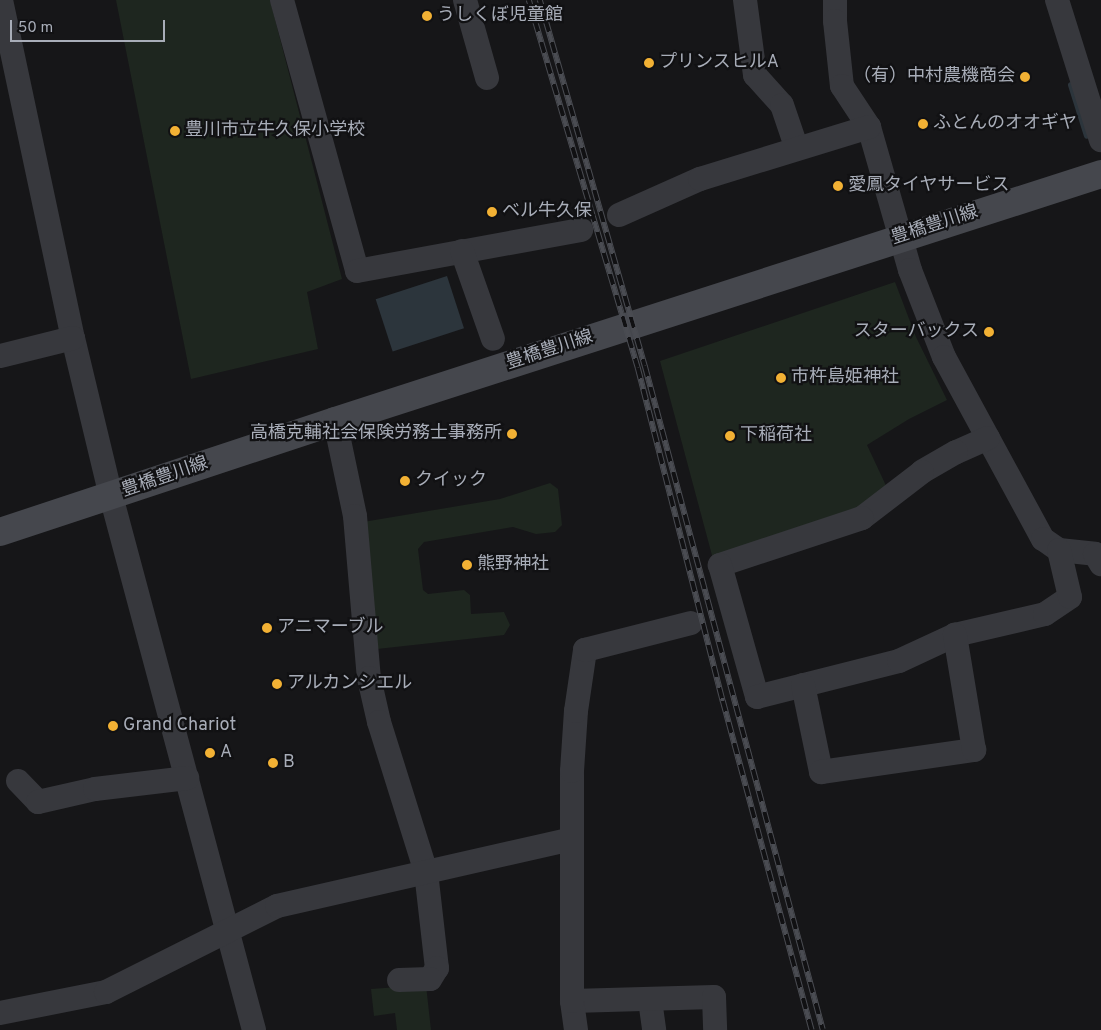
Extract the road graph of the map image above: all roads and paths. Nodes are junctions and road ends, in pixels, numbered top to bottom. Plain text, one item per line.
1 (1, 0) edge
2 (282, 0) edge
3 (465, 0) edge
4 (745, 0) edge
5 (835, 0) edge
6 (1057, 0) edge
7 (487, 78) dead end
8 (869, 127) junction
9 (1101, 140) edge
10 (797, 149) junction
11 (1101, 174) edge
12 (619, 215) dead end
13 (581, 230) dead end
14 (901, 238) junction
15 (462, 251) junction
16 (73, 338) junction
17 (493, 339) dead end
18 (0, 356) edge
19 (335, 421) junction
20 (988, 438) junction
21 (111, 496) junction
22 (0, 532) edge
23 (1059, 550) junction
24 (1099, 557) edge
25 (691, 623) dead end
26 (955, 635) junction
27 (803, 685) junction
28 (187, 778) junction
29 (18, 781) dead end
30 (571, 839) junction
31 (426, 872) junction
32 (228, 932) junction
33 (400, 980) dead end
34 (650, 1000) junction
35 (572, 1001) junction
36 (0, 1013) edge
37 (254, 1030) edge
38 (576, 1030) edge
39 (654, 1030) edge
40 (715, 1030) edge

1 - 16 street
2 - 15 street
3 - 7 street
4 - 10 street
5 - 8 street
6 - 9 street
8 - 10 street
8 - 14 street
10 - 12 street
11 - 14 main road, 豊橋豊川線
13 - 15 street
14 - 19 main road, 豊橋豊川線
14 - 20 street
15 - 17 street
16 - 18 street
16 - 21 street
19 - 21 main road, 豊橋豊川線
19 - 31 street
20 - 23 street
20 - 27 street
21 - 22 main road, 豊橋豊川線
21 - 28 street
23 - 24 street
23 - 26 street
25 - 30 street
26 - 27 street
26 - 27 street
28 - 29 street
28 - 32 street
30 - 31 street
30 - 35 street
31 - 32 street
31 - 33 street
32 - 36 street
32 - 37 street
34 - 35 street
34 - 39 street
34 - 40 street
35 - 38 street

